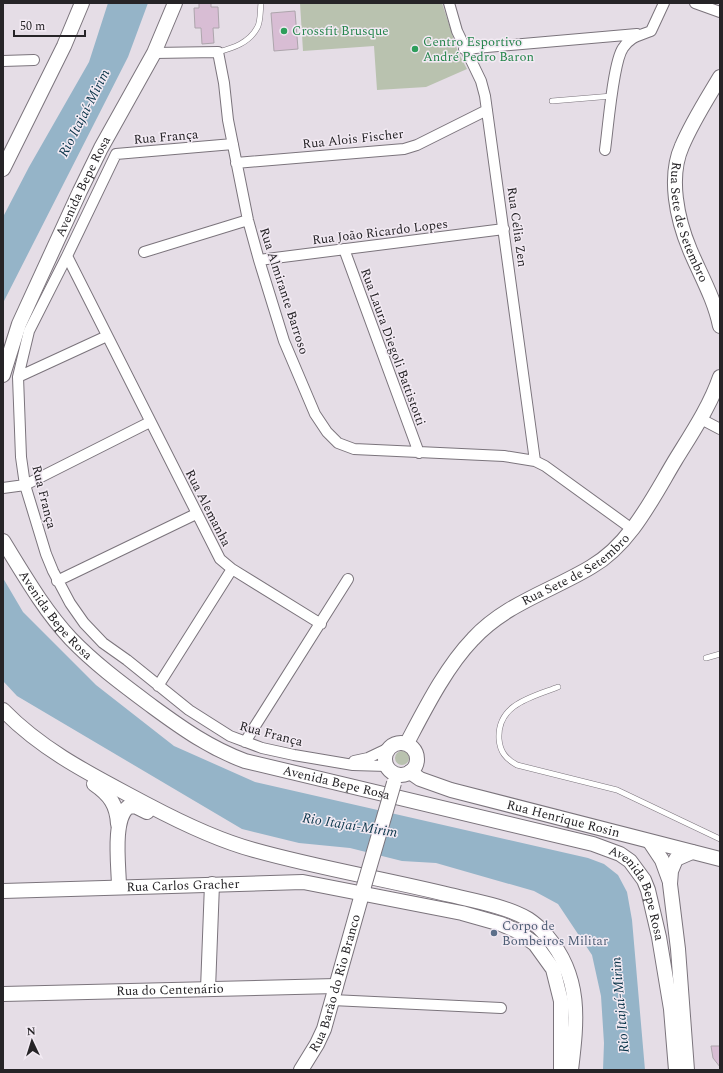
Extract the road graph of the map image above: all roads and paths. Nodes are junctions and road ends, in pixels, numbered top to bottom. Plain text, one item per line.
1 (82, 3) edge
2 (175, 3) edge
3 (261, 3) edge
4 (449, 3) edge
5 (664, 3) edge
6 (695, 3) edge
7 (720, 12) edge
8 (637, 34) junction
9 (464, 49) junction
10 (218, 52) junction
11 (154, 53) junction
12 (34, 60) dead end
13 (3, 61) edge
14 (720, 77) edge
15 (612, 96) junction
16 (552, 101) dead end
17 (487, 110) junction
18 (233, 144) junction
19 (605, 150) dead end
20 (236, 163) junction
21 (3, 169) edge
22 (248, 220) junction
23 (504, 229) junction
24 (344, 249) junction
25 (144, 252) dead end
26 (67, 256) junction
27 (258, 260) junction
28 (720, 326) edge
29 (108, 336) junction
30 (3, 375) edge
31 (720, 376) edge
32 (18, 377) junction
33 (700, 419) junction
34 (150, 422) junction
35 (720, 429) edge
36 (418, 453) junction
37 (535, 461) junction
38 (26, 485) junction
39 (3, 488) edge
40 (196, 514) junction
41 (632, 529) junction
42 (3, 541) edge
43 (232, 569) junction
44 (348, 579) dead end
45 (57, 581) junction
46 (321, 624) junction
47 (720, 654) edge
48 (706, 658) dead end
49 (158, 686) junction
50 (558, 687) dead end
51 (3, 710) edge
52 (245, 742) junction
53 (407, 743) junction
54 (389, 748) junction
55 (68, 762) junction
56 (344, 763) junction
57 (397, 774) junction
58 (173, 819) junction
59 (118, 827) junction
60 (720, 839) edge
61 (650, 842) junction
62 (692, 852) junction
63 (720, 859) edge
64 (212, 884) junction
65 (670, 884) junction
66 (119, 887) junction
67 (363, 890) junction
68 (3, 891) edge
69 (336, 986) junction
70 (208, 989) junction
71 (3, 994) edge
72 (332, 1000) junction
73 (501, 1008) dead end
74 (682, 1021) junction
75 (671, 1068) edge
76 (301, 1070) edge
77 (560, 1070) edge
78 (571, 1070) edge
79 (680, 1070) edge
80 (687, 1070) edge

1 - 21 main road
2 - 11 main road, Avenida Bepe Rosa
3 - 10 lane
4 - 9 street, Rua Célia Zen
5 - 8 street
6 - 7 street
8 - 9 street
8 - 15 street
9 - 17 street, Rua Célia Zen
10 - 11 street
10 - 18 street, Rua Almirante Barroso
11 - 30 main road, Avenida Bepe Rosa
12 - 13 street
14 - 28 main road, Rua Sete de Setembro
15 - 16 lane
15 - 19 street
17 - 20 street, Rua Alois Fischer
17 - 23 street, Rua Célia Zen
18 - 20 street, Rua Almirante Barroso
18 - 26 street, Rua França
20 - 22 street, Rua Almirante Barroso
22 - 25 street
22 - 27 street, Rua Almirante Barroso
23 - 24 street, Rua João Ricardo Lopes
23 - 37 street, Rua Célia Zen
24 - 27 street, Rua João Ricardo Lopes
24 - 36 street, Rua Laura Diegoli Battistotti
26 - 29 street, Rua Alemanha
26 - 32 street, Rua França
27 - 36 street, Rua Almirante Barroso
29 - 32 street
29 - 34 street, Rua Alemanha
31 - 33 main road, Rua Sete de Setembro
32 - 38 street, Rua França
33 - 35 street
33 - 41 main road, Rua Sete de Setembro
34 - 38 street
34 - 40 street, Rua Alemanha
36 - 37 street, Rua Almirante Barroso
37 - 41 street, Rua Almirante Barroso
38 - 39 street
38 - 45 street, Rua França
40 - 43 street, Rua Alemanha
40 - 45 street
41 - 53 main road, Rua Sete de Setembro
42 - 75 main road, Avenida Bepe Rosa
43 - 46 street, Rua Alemanha
43 - 49 street
44 - 46 street
45 - 49 street, Rua França
46 - 52 street
47 - 48 lane
49 - 52 street, Rua França
50 - 60 lane
51 - 55 main road
52 - 56 street, Rua França
53 - 54 main road
53 - 57 main road
54 - 56 street, Rua França
54 - 57 main road
55 - 58 main road
55 - 59 main road
56 - 57 street, Rua França
57 - 61 main road, Rua Henrique Rosin
57 - 67 main road, Rua Barão do Rio Branco, bridge
58 - 59 main road
58 - 78 main road
59 - 66 main road
61 - 62 main road, Rua Henrique Rosin
61 - 65 main road
62 - 63 main road, Rua Henrique Rosin
62 - 65 main road
64 - 66 main road, Rua Carlos Gracher
64 - 67 main road, Rua Carlos Gracher
64 - 70 main road
65 - 74 main road
66 - 68 main road, Rua Carlos Gracher
67 - 69 main road, Rua Barão do Rio Branco
67 - 77 main road, Rua Carlos Gracher
69 - 70 main road, Rua do Centenário
69 - 72 main road, Rua Barão do Rio Branco
70 - 71 main road, Rua do Centenário
72 - 73 street
72 - 76 main road, Rua Barão do Rio Branco
74 - 79 main road
74 - 80 main road

